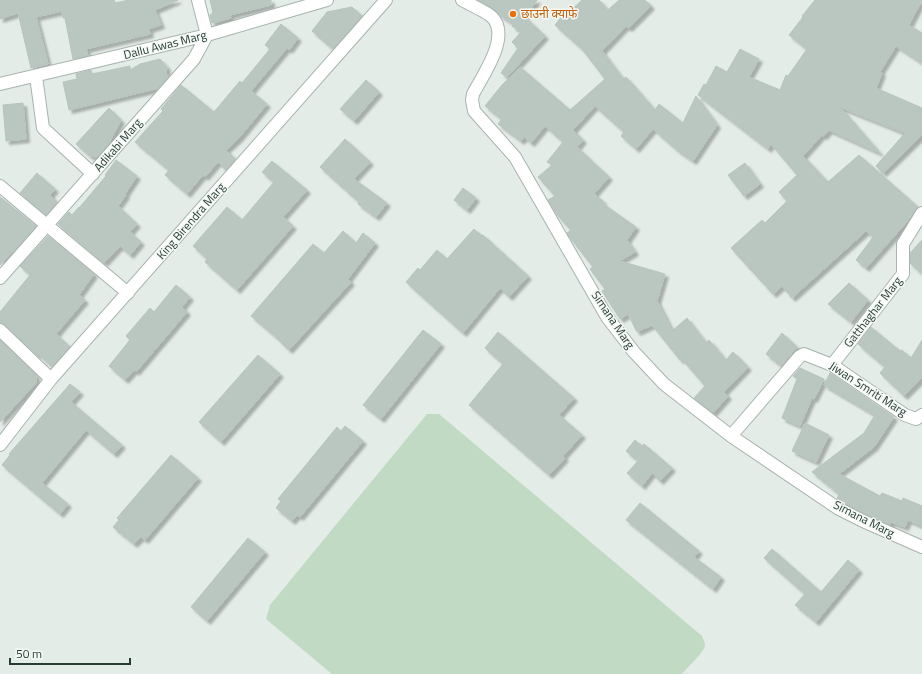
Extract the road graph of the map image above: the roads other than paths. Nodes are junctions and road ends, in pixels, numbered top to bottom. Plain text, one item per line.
1 (198, 0) edge
2 (327, 0) edge
3 (386, 0) edge
4 (462, 0) edge
5 (298, 5) edge
6 (207, 35) junction
7 (36, 76) junction
8 (0, 84) edge
9 (93, 174) junction
10 (0, 186) edge
11 (922, 213) edge
12 (47, 226) junction
13 (0, 278) edge
14 (128, 293) junction
15 (0, 330) edge
16 (832, 365) junction
17 (51, 379) junction
18 (922, 415) edge
19 (731, 436) junction
20 (0, 445) edge
21 (922, 547) edge

1 - 6 street
2 - 5 street, Dallu Awas Marg
3 - 14 street, King Birendra Marg
4 - 19 street, Simana Marg
5 - 6 street, Dallu Awas Marg
6 - 7 street, Dallu Awas Marg
6 - 9 street, Adikabi Marg
7 - 8 street, Dallu Awas Marg
7 - 9 street
9 - 12 street, Adikabi Marg
10 - 12 street
11 - 16 street, Gatthaghar Marg
12 - 13 street, Adikabi Marg
12 - 14 street
14 - 17 street, King Birendra Marg
15 - 17 street
16 - 18 street, Jiwan Smriti Marg
16 - 19 street, Jiwan Smriti Marg
17 - 20 street, King Birendra Marg
19 - 21 street, Simana Marg

